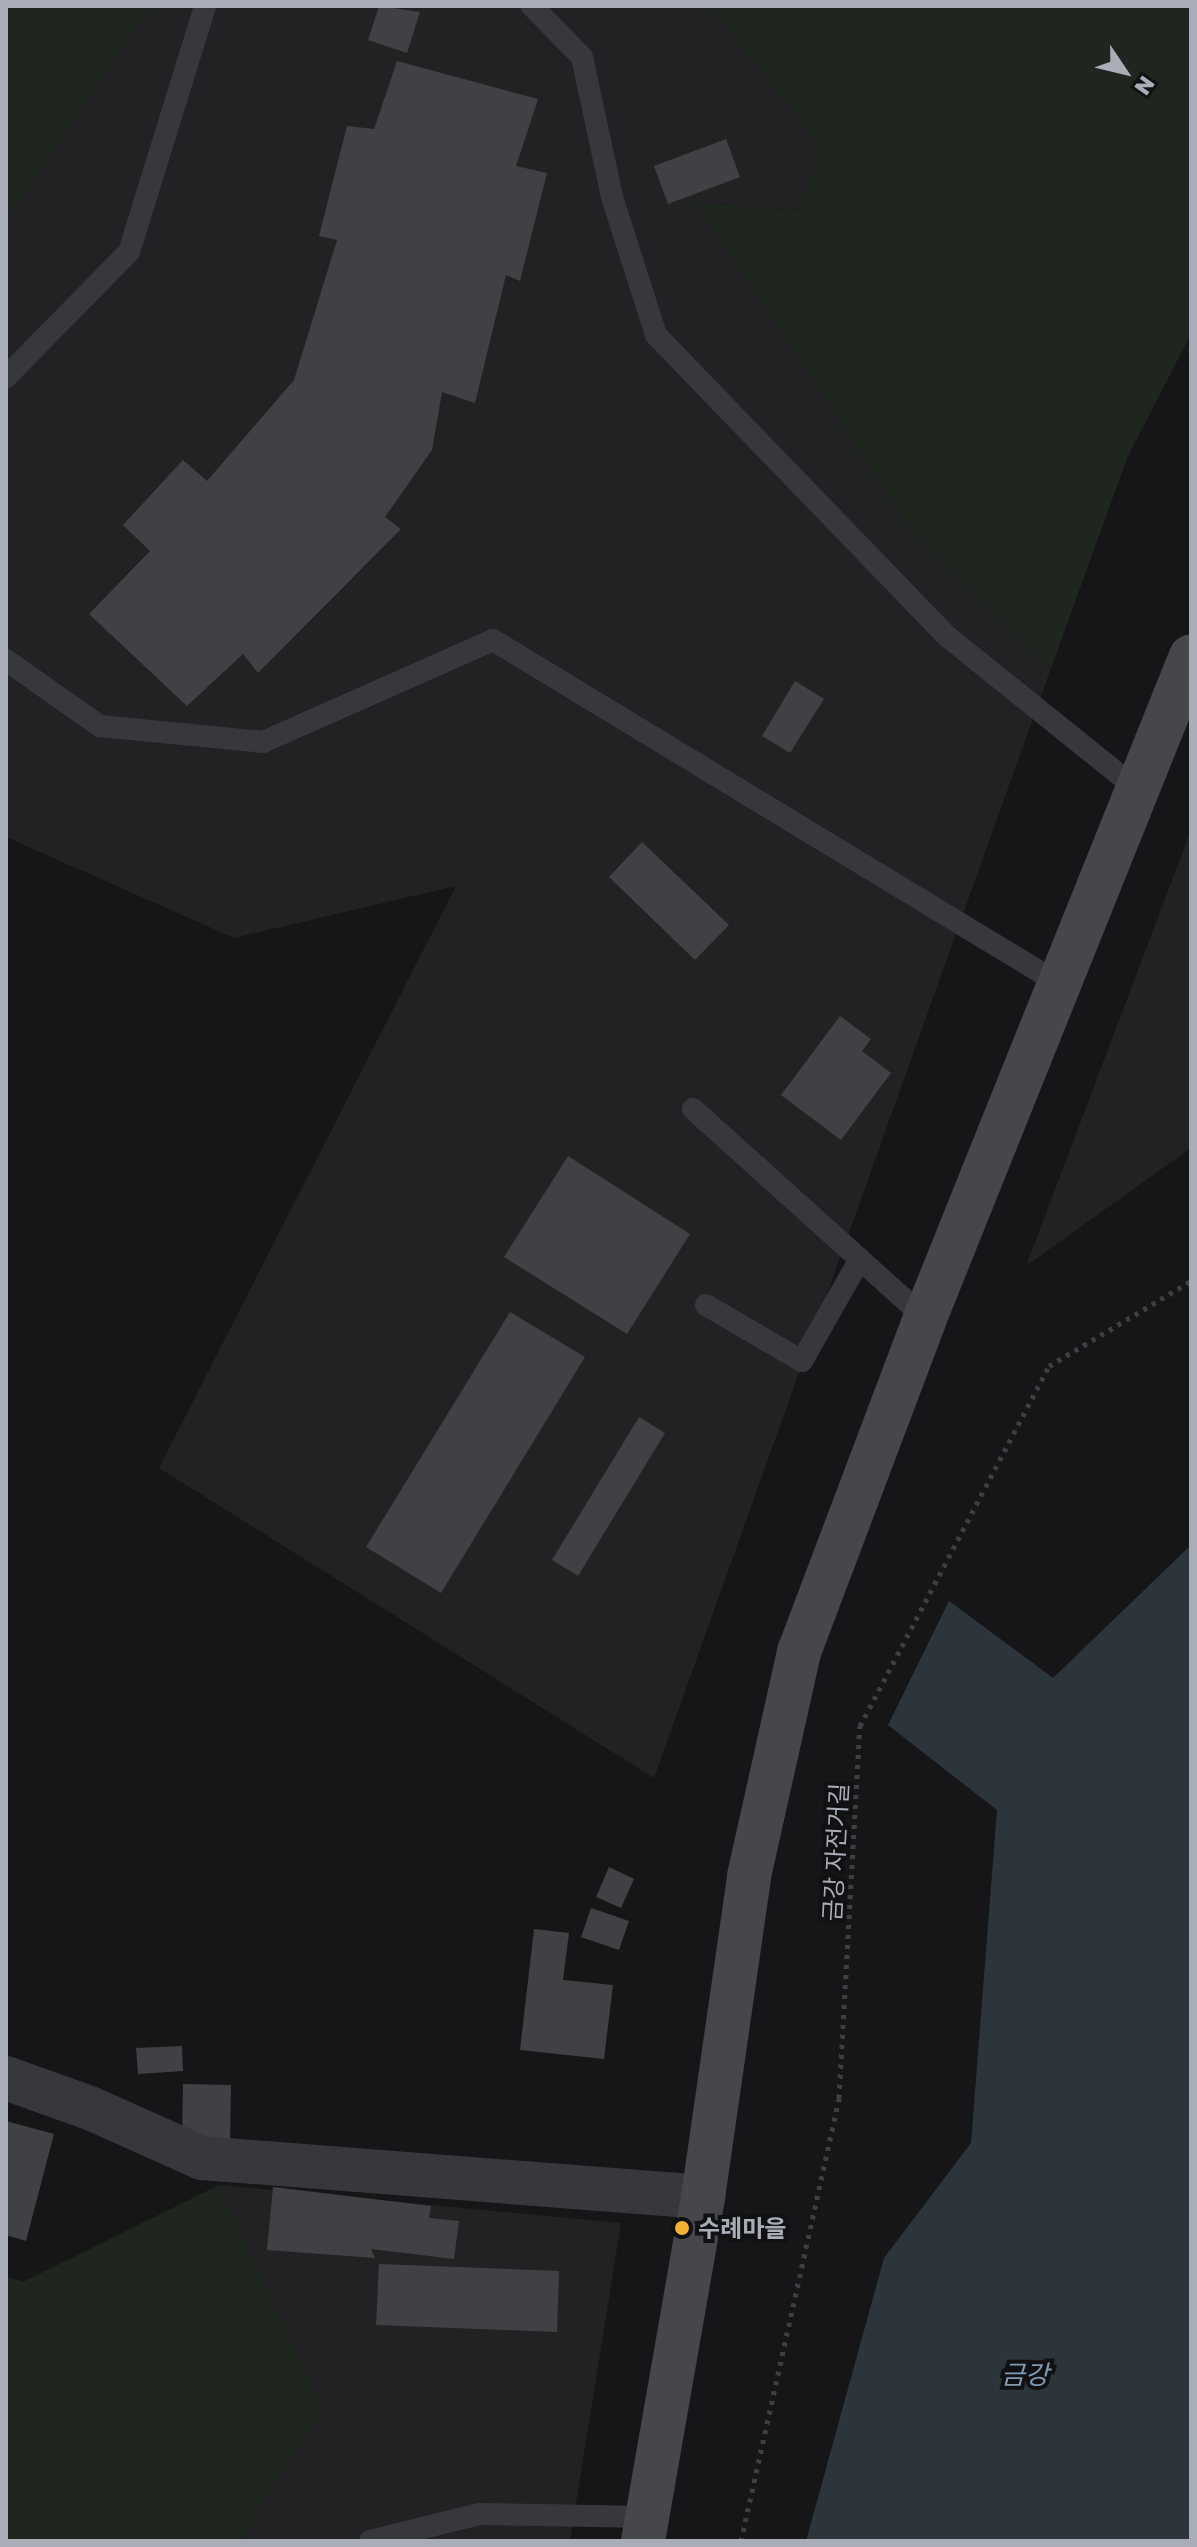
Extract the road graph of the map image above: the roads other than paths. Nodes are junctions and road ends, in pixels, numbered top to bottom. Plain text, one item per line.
1 (205, 6) edge
2 (532, 6) edge
3 (6, 377) edge
4 (1191, 656) edge
5 (6, 660) edge
6 (1137, 789) junction
7 (1058, 983) junction
8 (693, 1109) dead end
9 (860, 1259) junction
10 (706, 1305) dead end
11 (925, 1318) junction
12 (6, 2078) edge
13 (703, 2197) junction
14 (646, 2529) edge
15 (370, 2541) edge

1 - 3 lane
2 - 6 lane
4 - 6 street
5 - 7 lane
6 - 7 street
7 - 11 street
8 - 9 lane
9 - 10 lane
9 - 11 lane
11 - 13 street
12 - 13 street
13 - 14 street
14 - 15 lane

